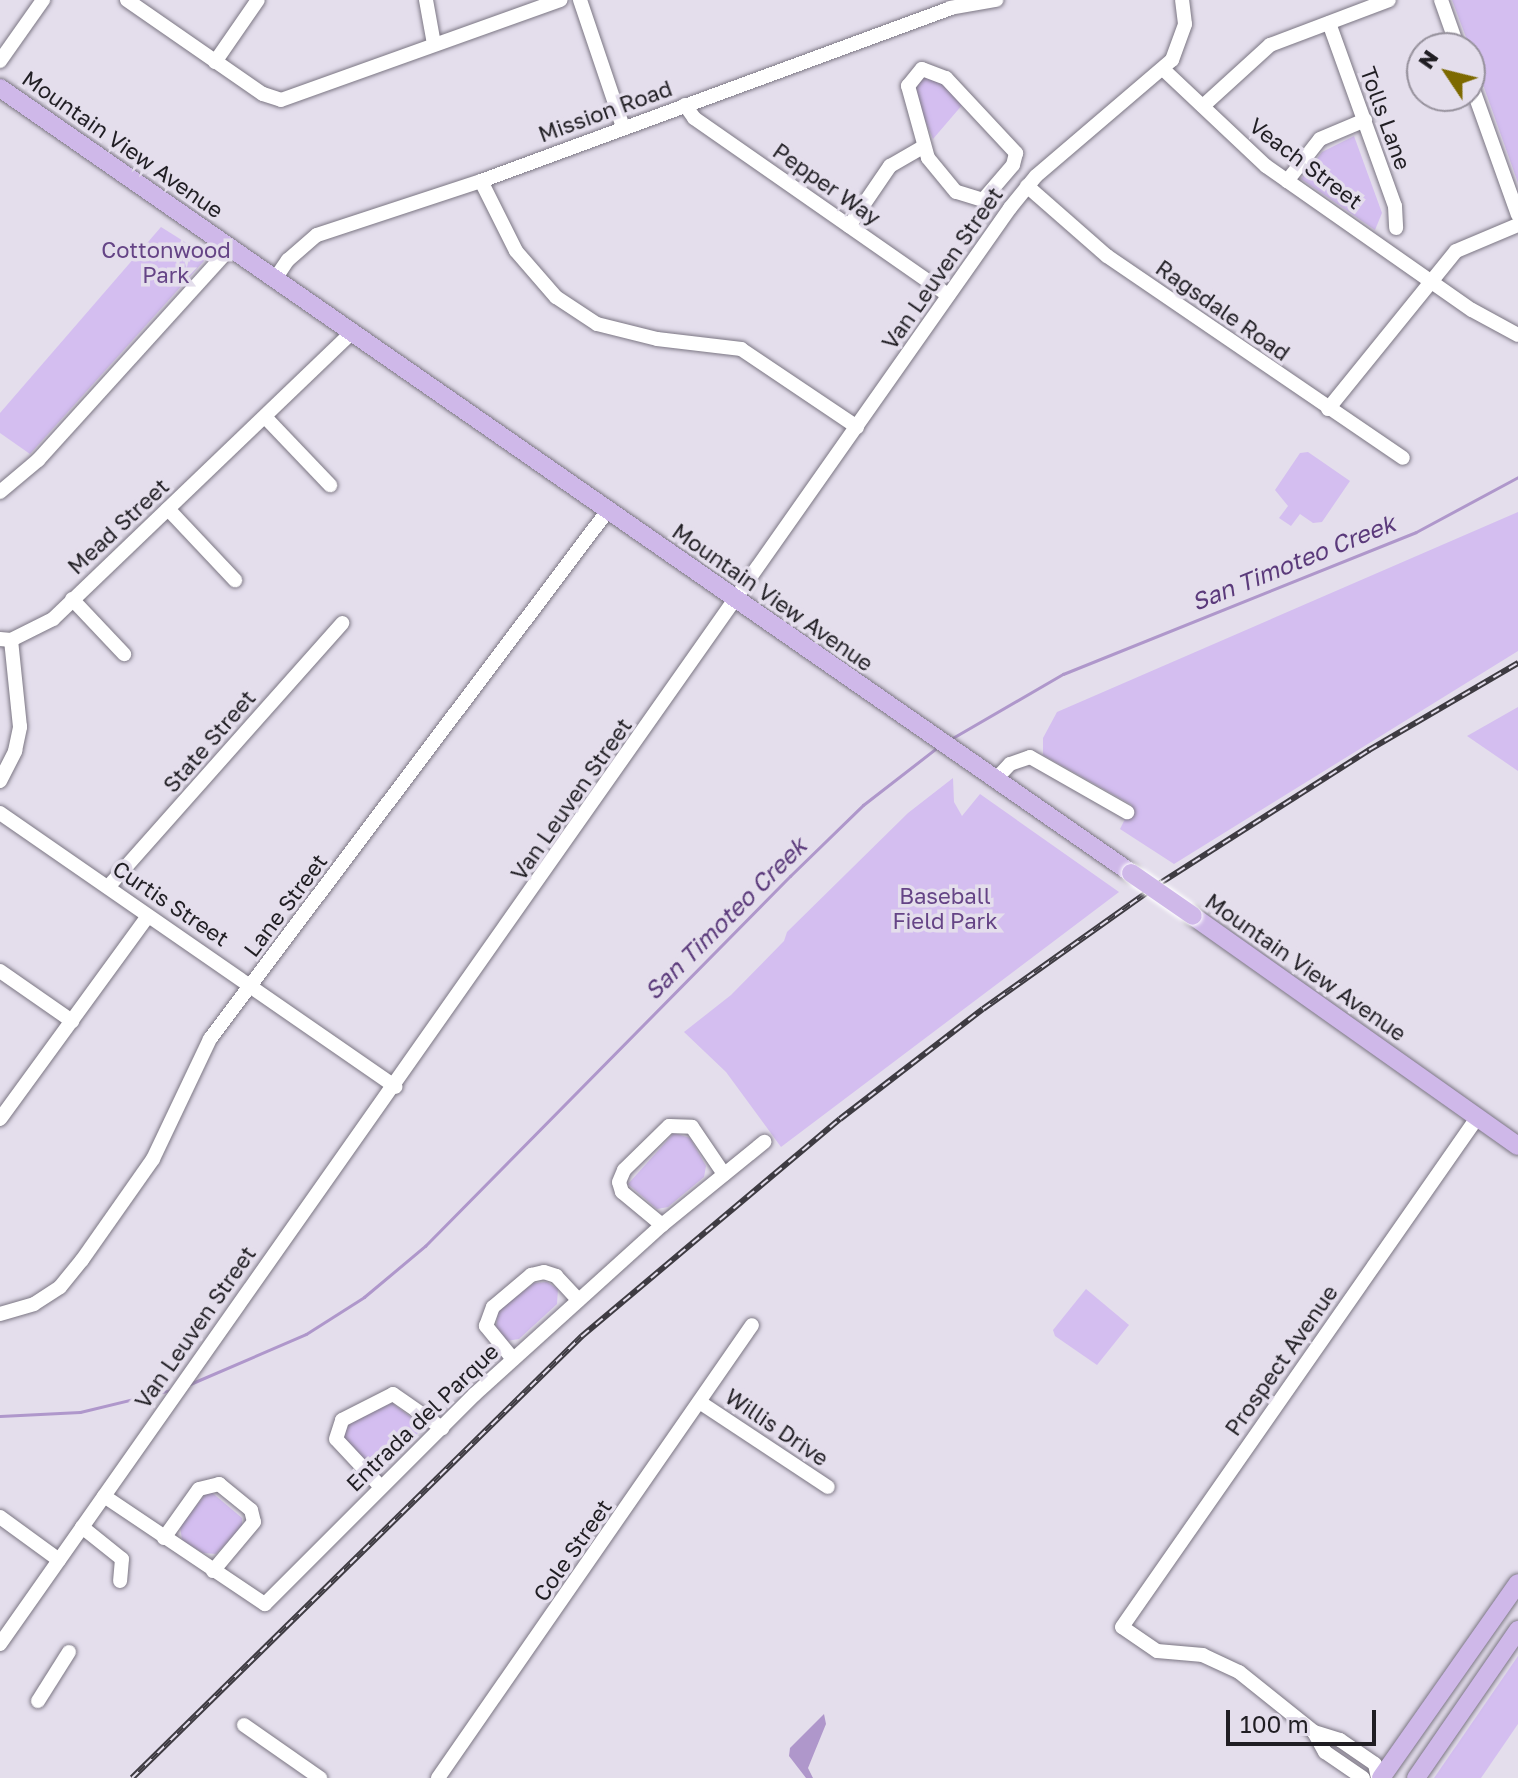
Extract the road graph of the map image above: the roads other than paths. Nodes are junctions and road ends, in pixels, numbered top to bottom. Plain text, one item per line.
1 (43, 0) edge
2 (127, 0) edge
3 (258, 0) edge
4 (426, 0) edge
5 (561, 0) edge
6 (580, 0) edge
7 (996, 0) edge
8 (1182, 0) edge
9 (1389, 0) edge
10 (1441, 0) edge
11 (960, 4) edge
12 (1329, 23) junction
13 (1452, 32) edge
14 (434, 44) junction
15 (0, 61) edge
16 (215, 62) junction
17 (1164, 70) junction
18 (0, 88) edge
19 (685, 105) junction
20 (1203, 106) junction
21 (1481, 112) edge
22 (1365, 120) junction
23 (623, 127) junction
24 (924, 146) junction
25 (481, 181) junction
26 (1287, 181) junction
27 (1027, 186) junction
28 (1518, 215) edge
29 (1518, 225) edge
30 (849, 226) junction
31 (1396, 228) dead end
32 (230, 248) junction
33 (275, 279) junction
34 (1430, 280) junction
35 (948, 295) junction
36 (352, 332) junction
37 (1518, 335) edge
38 (1328, 409) junction
39 (266, 418) junction
40 (857, 427) junction
41 (1403, 458) dead end
42 (330, 485) dead end
43 (0, 492) edge
44 (168, 509) junction
45 (609, 509) junction
46 (235, 580) dead end
47 (72, 599) junction
48 (734, 601) junction
49 (342, 623) dead end
50 (6, 640) edge
51 (124, 654) dead end
52 (995, 780) junction
53 (0, 781) edge
54 (1127, 812) dead end
55 (0, 813) edge
56 (108, 887) junction
57 (148, 916) junction
58 (0, 971) edge
59 (254, 984) junction
60 (72, 1021) junction
61 (395, 1087) junction
62 (1477, 1118) junction
63 (0, 1119) edge
64 (764, 1142) dead end
65 (1518, 1146) edge
66 (724, 1174) junction
67 (662, 1225) junction
68 (578, 1300) junction
69 (0, 1314) edge
70 (752, 1325) dead end
71 (513, 1359) junction
72 (701, 1403) junction
73 (442, 1428) junction
74 (380, 1486) junction
75 (828, 1487) dead end
76 (104, 1496) junction
77 (0, 1517) edge
78 (82, 1527) junction
79 (164, 1538) junction
80 (59, 1560) junction
81 (213, 1571) junction
82 (120, 1581) dead end
83 (1518, 1583) edge
84 (1518, 1630) edge
85 (0, 1644) edge
86 (69, 1652) dead end
87 (38, 1701) dead end
88 (244, 1725) dead end
89 (1314, 1732) junction
90 (320, 1778) edge
91 (438, 1778) edge
92 (1363, 1778) edge
93 (1380, 1778) edge
94 (1416, 1778) edge

1 - 15 street
2 - 16 street
3 - 16 street
4 - 14 street
5 - 14 street
6 - 23 street
7 - 11 street, Mission Road
8 - 17 street, Van Leuven Street
9 - 12 street
10 - 13 street
11 - 19 street, Mission Road
12 - 20 street
12 - 22 street, Tolls Lane
14 - 16 street
17 - 20 street, Veach Street
17 - 27 street, Van Leuven Street
18 - 32 main road, Mountain View Avenue
19 - 23 street, Mission Road
19 - 30 street, Pepper Way
20 - 26 street, Veach Street
21 - 28 street
22 - 26 street
22 - 31 street, Tolls Lane
23 - 25 street, Mission Road
24 - 24 street
24 - 30 street
25 - 33 street, Mission Road
25 - 40 street
26 - 34 street, Veach Street
27 - 35 street, Van Leuven Street
27 - 38 street, Ragsdale Road
29 - 34 street
30 - 35 street, Pepper Way
32 - 33 main road, Mountain View Avenue
32 - 43 street
33 - 36 main road, Mountain View Avenue
34 - 37 street, Veach Street
34 - 38 street
35 - 40 street, Van Leuven Street
36 - 39 street, Mead Street
36 - 45 main road, Mountain View Avenue
38 - 41 street, Ragsdale Road
39 - 42 street
39 - 44 street, Mead Street
40 - 48 street, Van Leuven Street
44 - 46 street
44 - 47 street, Mead Street
45 - 48 main road, Mountain View Avenue
45 - 59 street, Lane Street
47 - 50 street, Mead Street
47 - 51 street
48 - 52 main road, Mountain View Avenue
48 - 61 street, Van Leuven Street
49 - 56 street, State Street
50 - 53 street, Mead Street
52 - 54 street
52 - 62 main road, Mountain View Avenue, bridge
55 - 56 street, Curtis Street
56 - 57 street, Curtis Street
57 - 59 street, Curtis Street
57 - 60 street
58 - 60 street
59 - 61 street, Curtis Street
59 - 69 street, Lane Street
60 - 63 street
61 - 76 street, Van Leuven Street
62 - 65 main road, Mountain View Avenue
62 - 89 street, Prospect Avenue
64 - 66 street, Entrada del Parque
66 - 67 street, Entrada del Parque
66 - 67 street
67 - 68 street, Entrada del Parque
68 - 71 street, Entrada del Parque
68 - 71 street
70 - 72 street, Cole Street
71 - 73 street, Entrada del Parque
72 - 75 street, Willis Drive
72 - 91 street, Cole Street
73 - 74 street, Entrada del Parque
73 - 74 street
74 - 81 street, Entrada del Parque
76 - 78 street, Van Leuven Street
76 - 79 street, Entrada del Parque
77 - 80 street
78 - 80 street, Van Leuven Street
78 - 82 street
79 - 81 street, Entrada del Parque
79 - 81 street
80 - 85 street, Van Leuven Street
83 - 93 main road
84 - 94 main road
86 - 87 street
88 - 90 street
89 - 92 street
89 - 93 street

